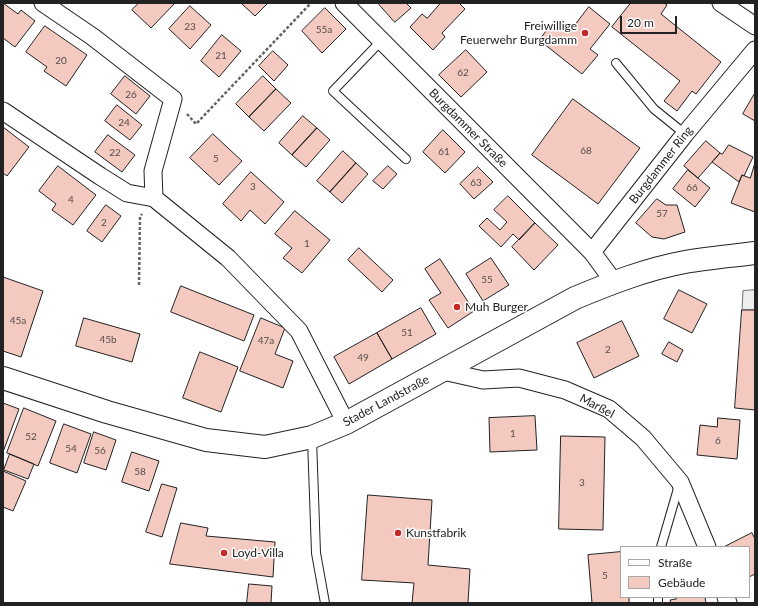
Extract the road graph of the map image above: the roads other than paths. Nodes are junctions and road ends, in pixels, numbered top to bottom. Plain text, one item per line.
1 (42, 3) edge
2 (344, 3) edge
3 (721, 3) edge
4 (755, 26) edge
5 (381, 41) junction
6 (755, 50) edge
7 (616, 63) dead end
8 (3, 111) edge
9 (685, 134) junction
10 (406, 159) dead end
11 (154, 198) junction
12 (592, 252) junction
13 (755, 253) edge
14 (614, 282) junction
15 (443, 371) junction
16 (3, 378) edge
17 (346, 422) junction
18 (312, 437) junction
19 (680, 482) junction
20 (661, 546) edge
21 (707, 546) edge
22 (325, 603) edge

1 - 11 street
2 - 5 street, Burgdammer Straße
3 - 4 street
5 - 10 lane
5 - 12 street, Burgdammer Straße
6 - 9 street, Burgdammer Ring
7 - 9 lane
8 - 11 street
9 - 12 street, Burgdammer Ring
11 - 17 street
12 - 14 street
13 - 14 street, Stader Landstraße
14 - 15 street, Stader Landstraße
15 - 17 street, Stader Landstraße
15 - 19 street, Marßel
16 - 18 street, Stader Landstraße
17 - 18 street, Stader Landstraße
18 - 22 lane
19 - 20 lane
19 - 21 street, Marßel

